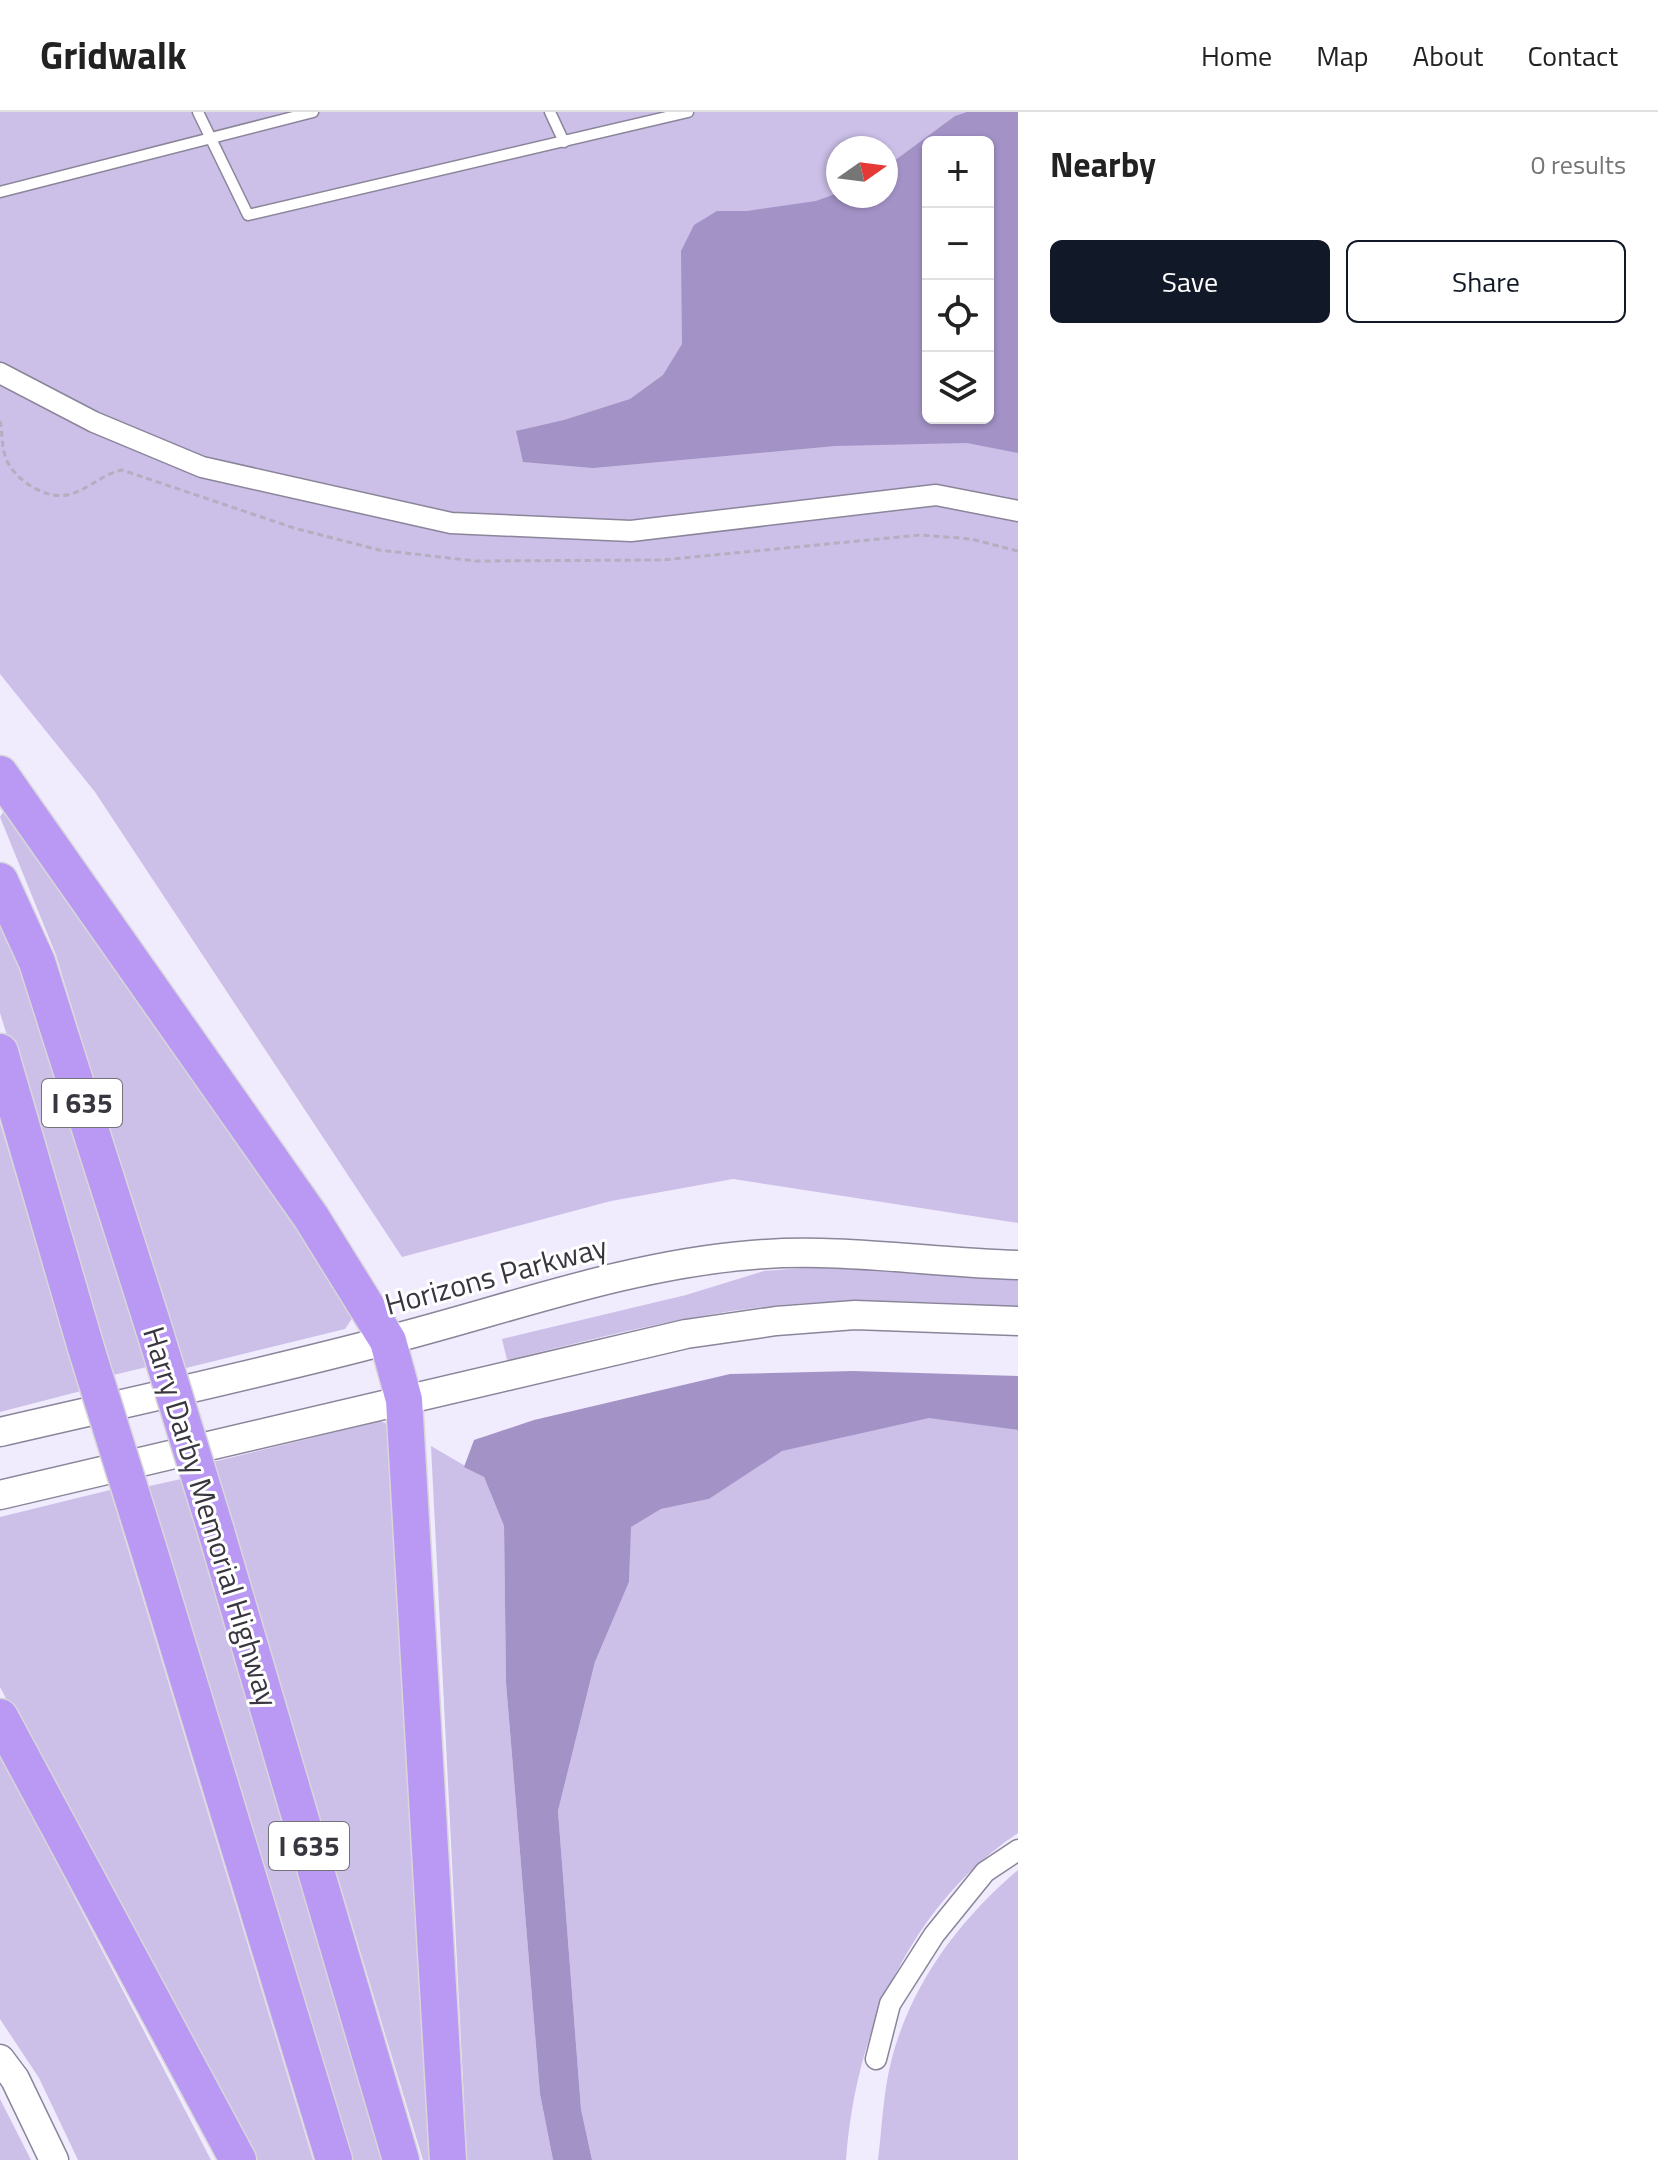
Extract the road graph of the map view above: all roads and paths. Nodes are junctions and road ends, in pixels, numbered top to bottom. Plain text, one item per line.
1 (198, 112) edge
2 (313, 112) edge
3 (550, 112) edge
4 (688, 112) edge
5 (209, 139) junction
6 (564, 142) junction
7 (0, 192) edge
8 (0, 373) edge
9 (1018, 511) edge
10 (0, 774) edge
11 (0, 881) edge
12 (0, 1052) edge
13 (1018, 1265) edge
14 (1018, 1321) edge
15 (388, 1341) junction
16 (404, 1400) junction
17 (0, 1432) edge
18 (0, 1495) edge
19 (0, 1717) edge
20 (1018, 1850) edge
21 (0, 2059) edge
22 (876, 2059) dead end
23 (54, 2160) edge
24 (238, 2160) edge
25 (334, 2160) edge
26 (401, 2160) edge
27 (448, 2160) edge

1 - 5 lane
2 - 5 lane
3 - 6 lane
4 - 6 lane
5 - 6 lane
5 - 7 lane
8 - 9 street
10 - 15 highway
11 - 26 highway, Harry Darby Memorial Highway / I 635, bridge
12 - 25 highway, I 635, bridge
13 - 15 main road, Horizons Parkway
14 - 16 main road
15 - 16 highway
15 - 17 main road, Horizons Parkway
16 - 18 main road
16 - 27 highway
19 - 24 highway
20 - 22 street
21 - 23 main road

